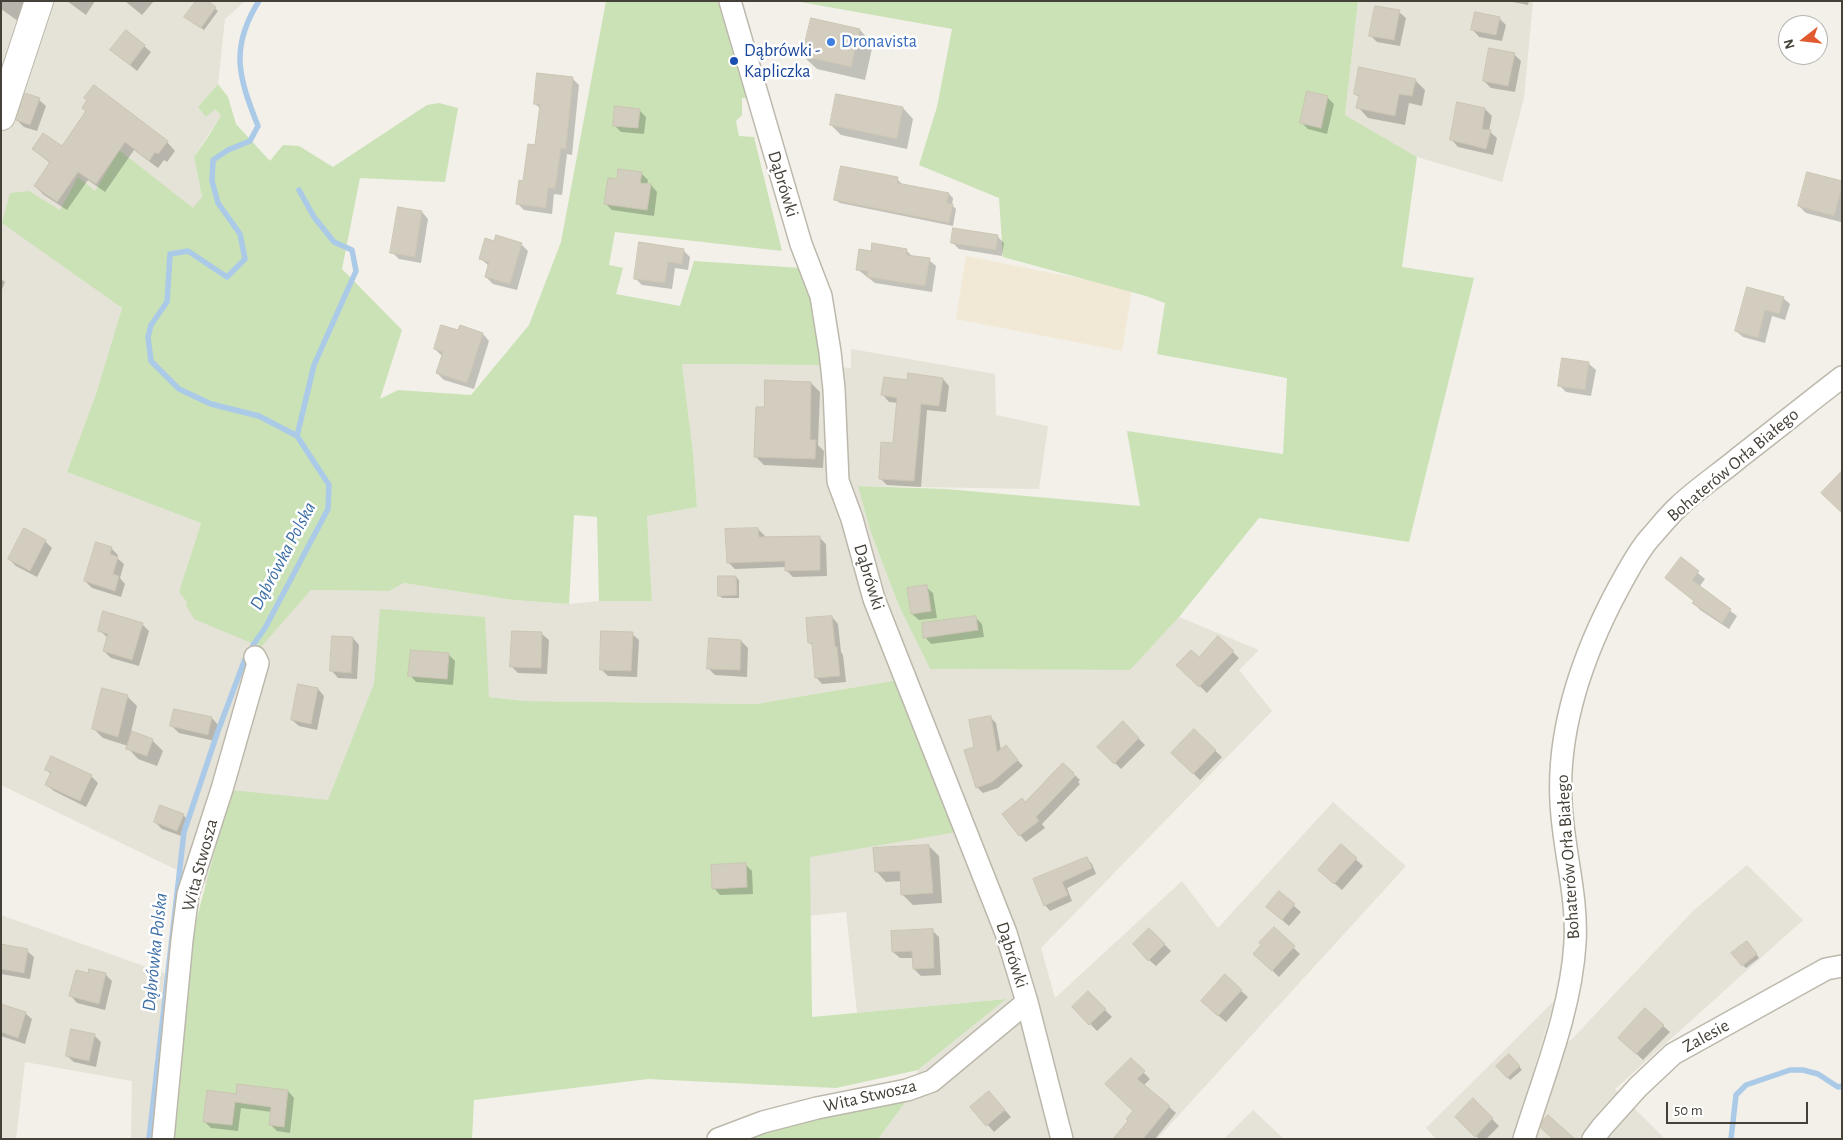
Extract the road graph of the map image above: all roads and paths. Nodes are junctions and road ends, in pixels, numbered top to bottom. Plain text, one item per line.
1 (39, 1) edge
2 (730, 1) edge
3 (1, 116) edge
4 (1842, 377) edge
5 (255, 657) dead end
6 (1842, 966) edge
7 (1027, 1002) junction
8 (163, 1139) edge
9 (718, 1139) edge
10 (1062, 1139) edge
11 (1524, 1139) edge
12 (1593, 1139) edge

1 - 3 street
2 - 7 street, Dąbrówki
4 - 11 street, Bohaterów Orła Białego
5 - 8 street, Wita Stwosza
6 - 12 street, Zalesie
7 - 9 street, Wita Stwosza
7 - 10 street, Dąbrówki

